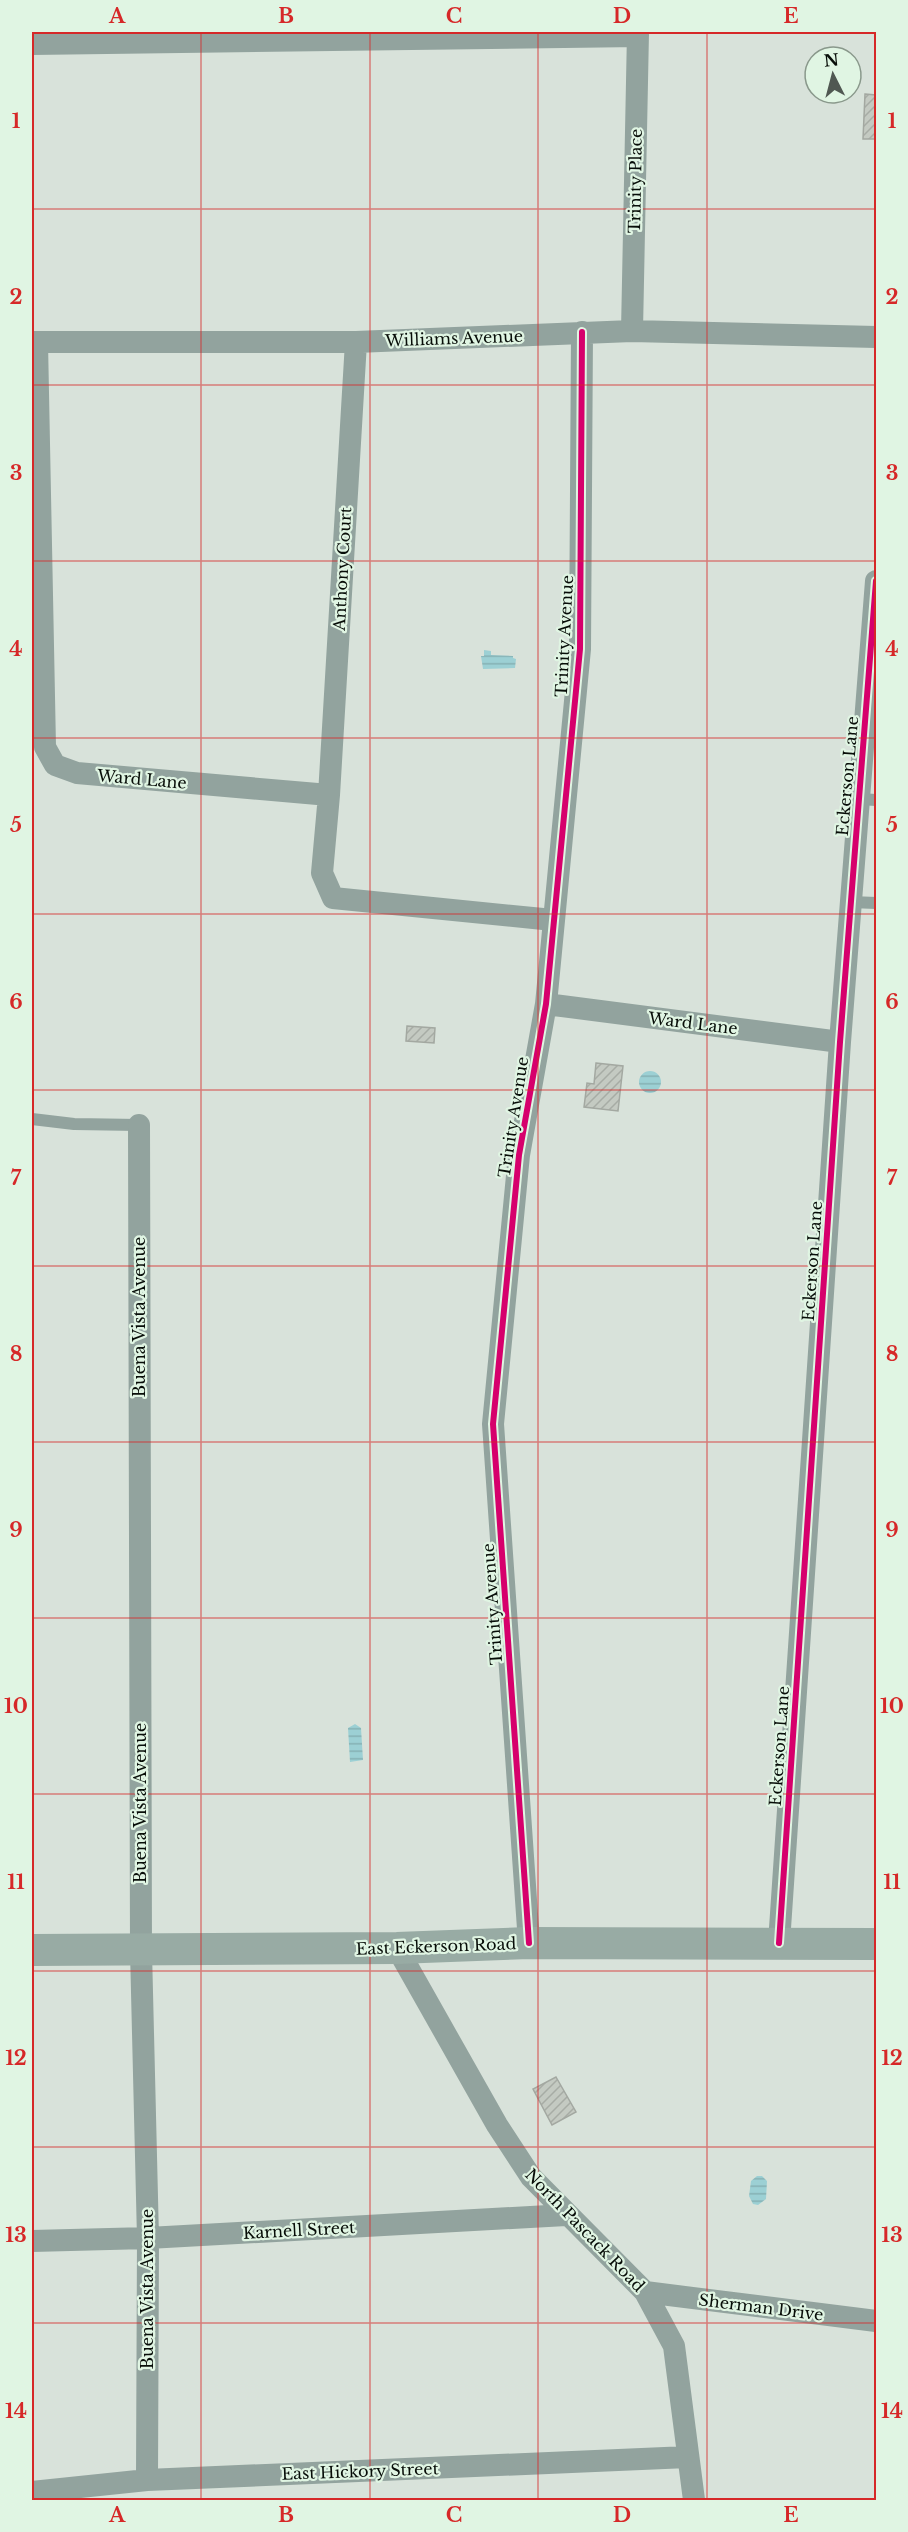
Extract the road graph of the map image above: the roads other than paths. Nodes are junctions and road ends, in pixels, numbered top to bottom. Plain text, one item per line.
1 (638, 34) edge
2 (32, 44) edge
3 (632, 331) junction
4 (582, 332) junction
5 (876, 337) edge
6 (34, 342) edge
7 (356, 342) junction
8 (876, 581) edge
9 (329, 795) junction
10 (868, 800) edge
11 (851, 902) junction
12 (876, 903) edge
13 (553, 920) junction
14 (546, 1004) junction
15 (840, 1042) junction
16 (32, 1119) edge
17 (139, 1125) joint
18 (529, 1943) junction
19 (780, 1943) junction
20 (876, 1944) edge
21 (397, 1948) junction
22 (32, 1950) edge
23 (141, 1951) junction
24 (566, 2215) junction
25 (148, 2238) junction
26 (32, 2241) edge
27 (645, 2292) junction
28 (876, 2321) edge
29 (688, 2457) junction
30 (147, 2480) junction
31 (45, 2494) edge
32 (694, 2500) edge

1 - 2 street
1 - 3 street, Trinity Place
3 - 4 street, Williams Avenue
3 - 5 street, Williams Avenue
4 - 7 street, Williams Avenue
4 - 13 street, Trinity Avenue
6 - 7 street, Williams Avenue
6 - 9 street, Ward Lane
7 - 9 street, Anthony Court
8 - 10 street, Eckerson Lane
9 - 13 street
10 - 11 street, Eckerson Lane
11 - 12 lane
11 - 15 street, Eckerson Lane
13 - 14 street, Trinity Avenue
14 - 15 street, Ward Lane
14 - 18 street, Trinity Avenue
15 - 19 street, Eckerson Lane
16 - 17 lane
17 - 23 street, Buena Vista Avenue
18 - 19 street, East Eckerson Road
18 - 21 street, East Eckerson Road
19 - 20 street, East Eckerson Road
21 - 23 street, East Eckerson Road
21 - 24 street, North Pascack Road
22 - 23 street, East Eckerson Road
23 - 25 street, Buena Vista Avenue
24 - 25 street, Karnell Street
24 - 27 street, North Pascack Road
25 - 26 street, Karnell Street
25 - 30 street, Buena Vista Avenue
27 - 28 street, Sherman Drive
27 - 29 street, North Pascack Road
29 - 30 street, East Hickory Street
29 - 32 street, North Pascack Road
30 - 31 street, East Hickory Street

